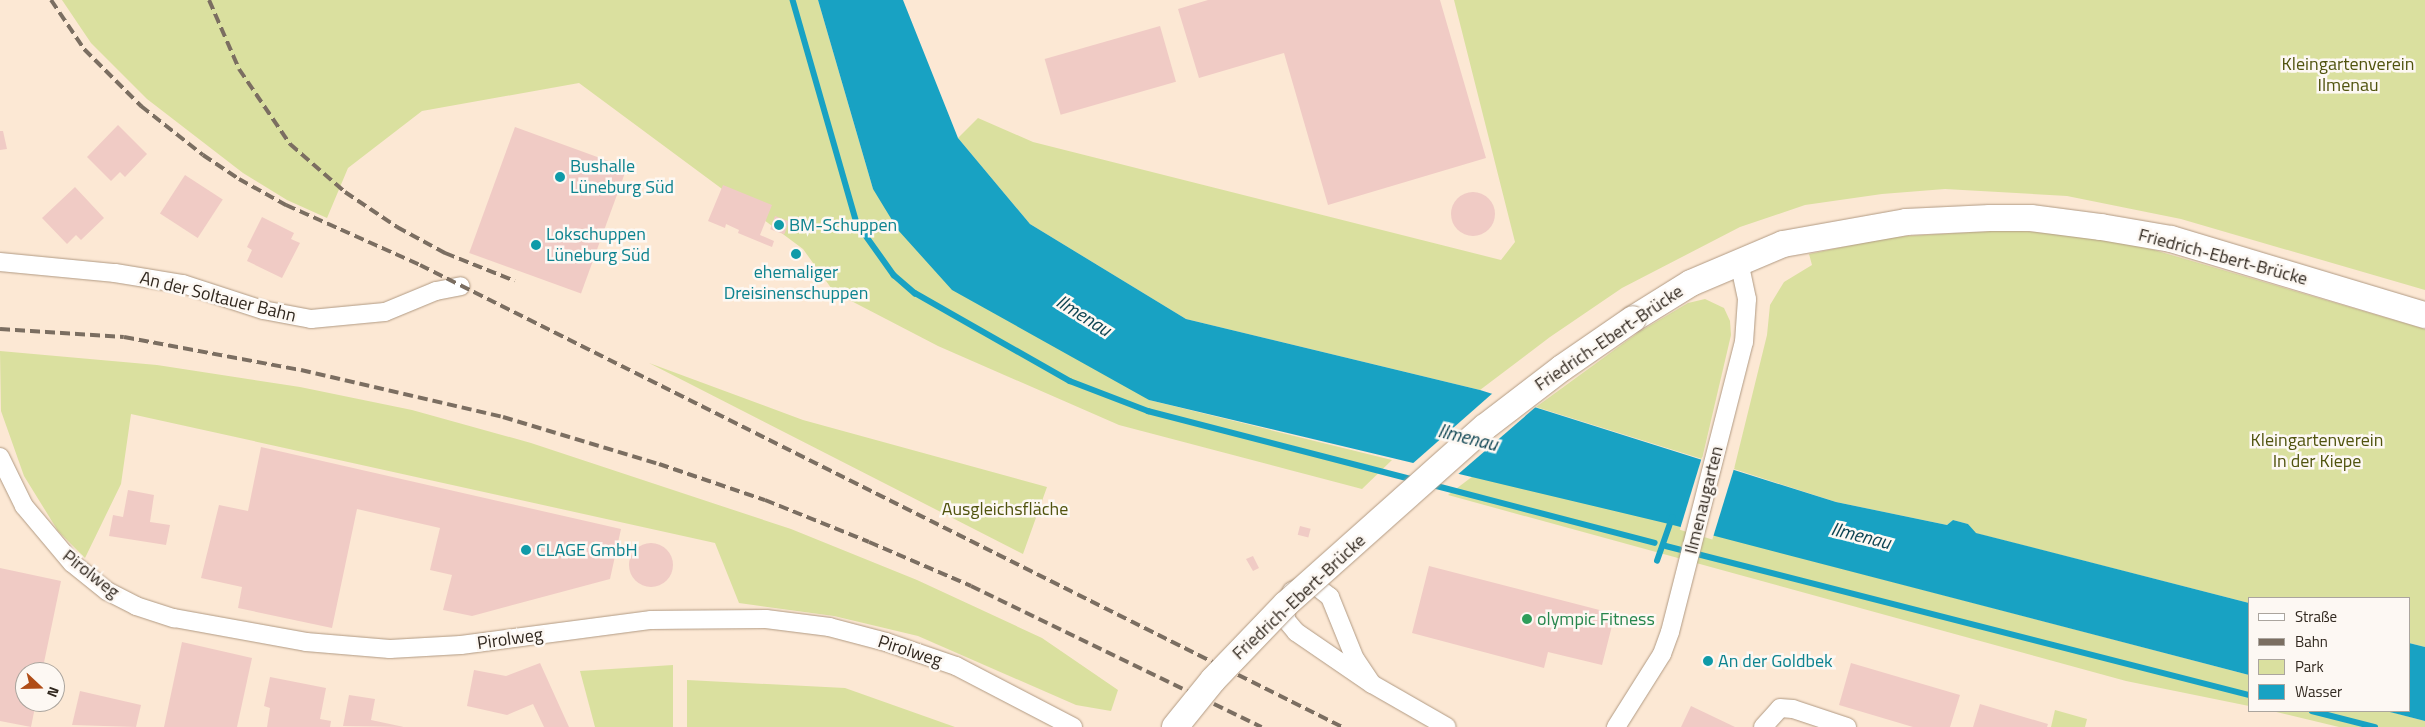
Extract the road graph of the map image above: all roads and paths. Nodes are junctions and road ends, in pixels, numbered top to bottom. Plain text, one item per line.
1 (1739, 260) junction
2 (0, 262) edge
3 (461, 286) dead end
4 (2425, 315) edge
5 (0, 457) edge
6 (1372, 684) junction
7 (1073, 727) edge
8 (1175, 727) edge
9 (1447, 727) edge
10 (1616, 727) edge
11 (1763, 727) edge
12 (1847, 727) edge

1 - 4 main road, Friedrich-Ebert-Brücke
1 - 8 main road, Friedrich-Ebert-Brücke, bridge
1 - 10 street, Ilmenaugarten
2 - 3 street, An der Soltauer Bahn
5 - 7 street, Pirolweg
6 - 6 street
6 - 9 street
11 - 12 street

